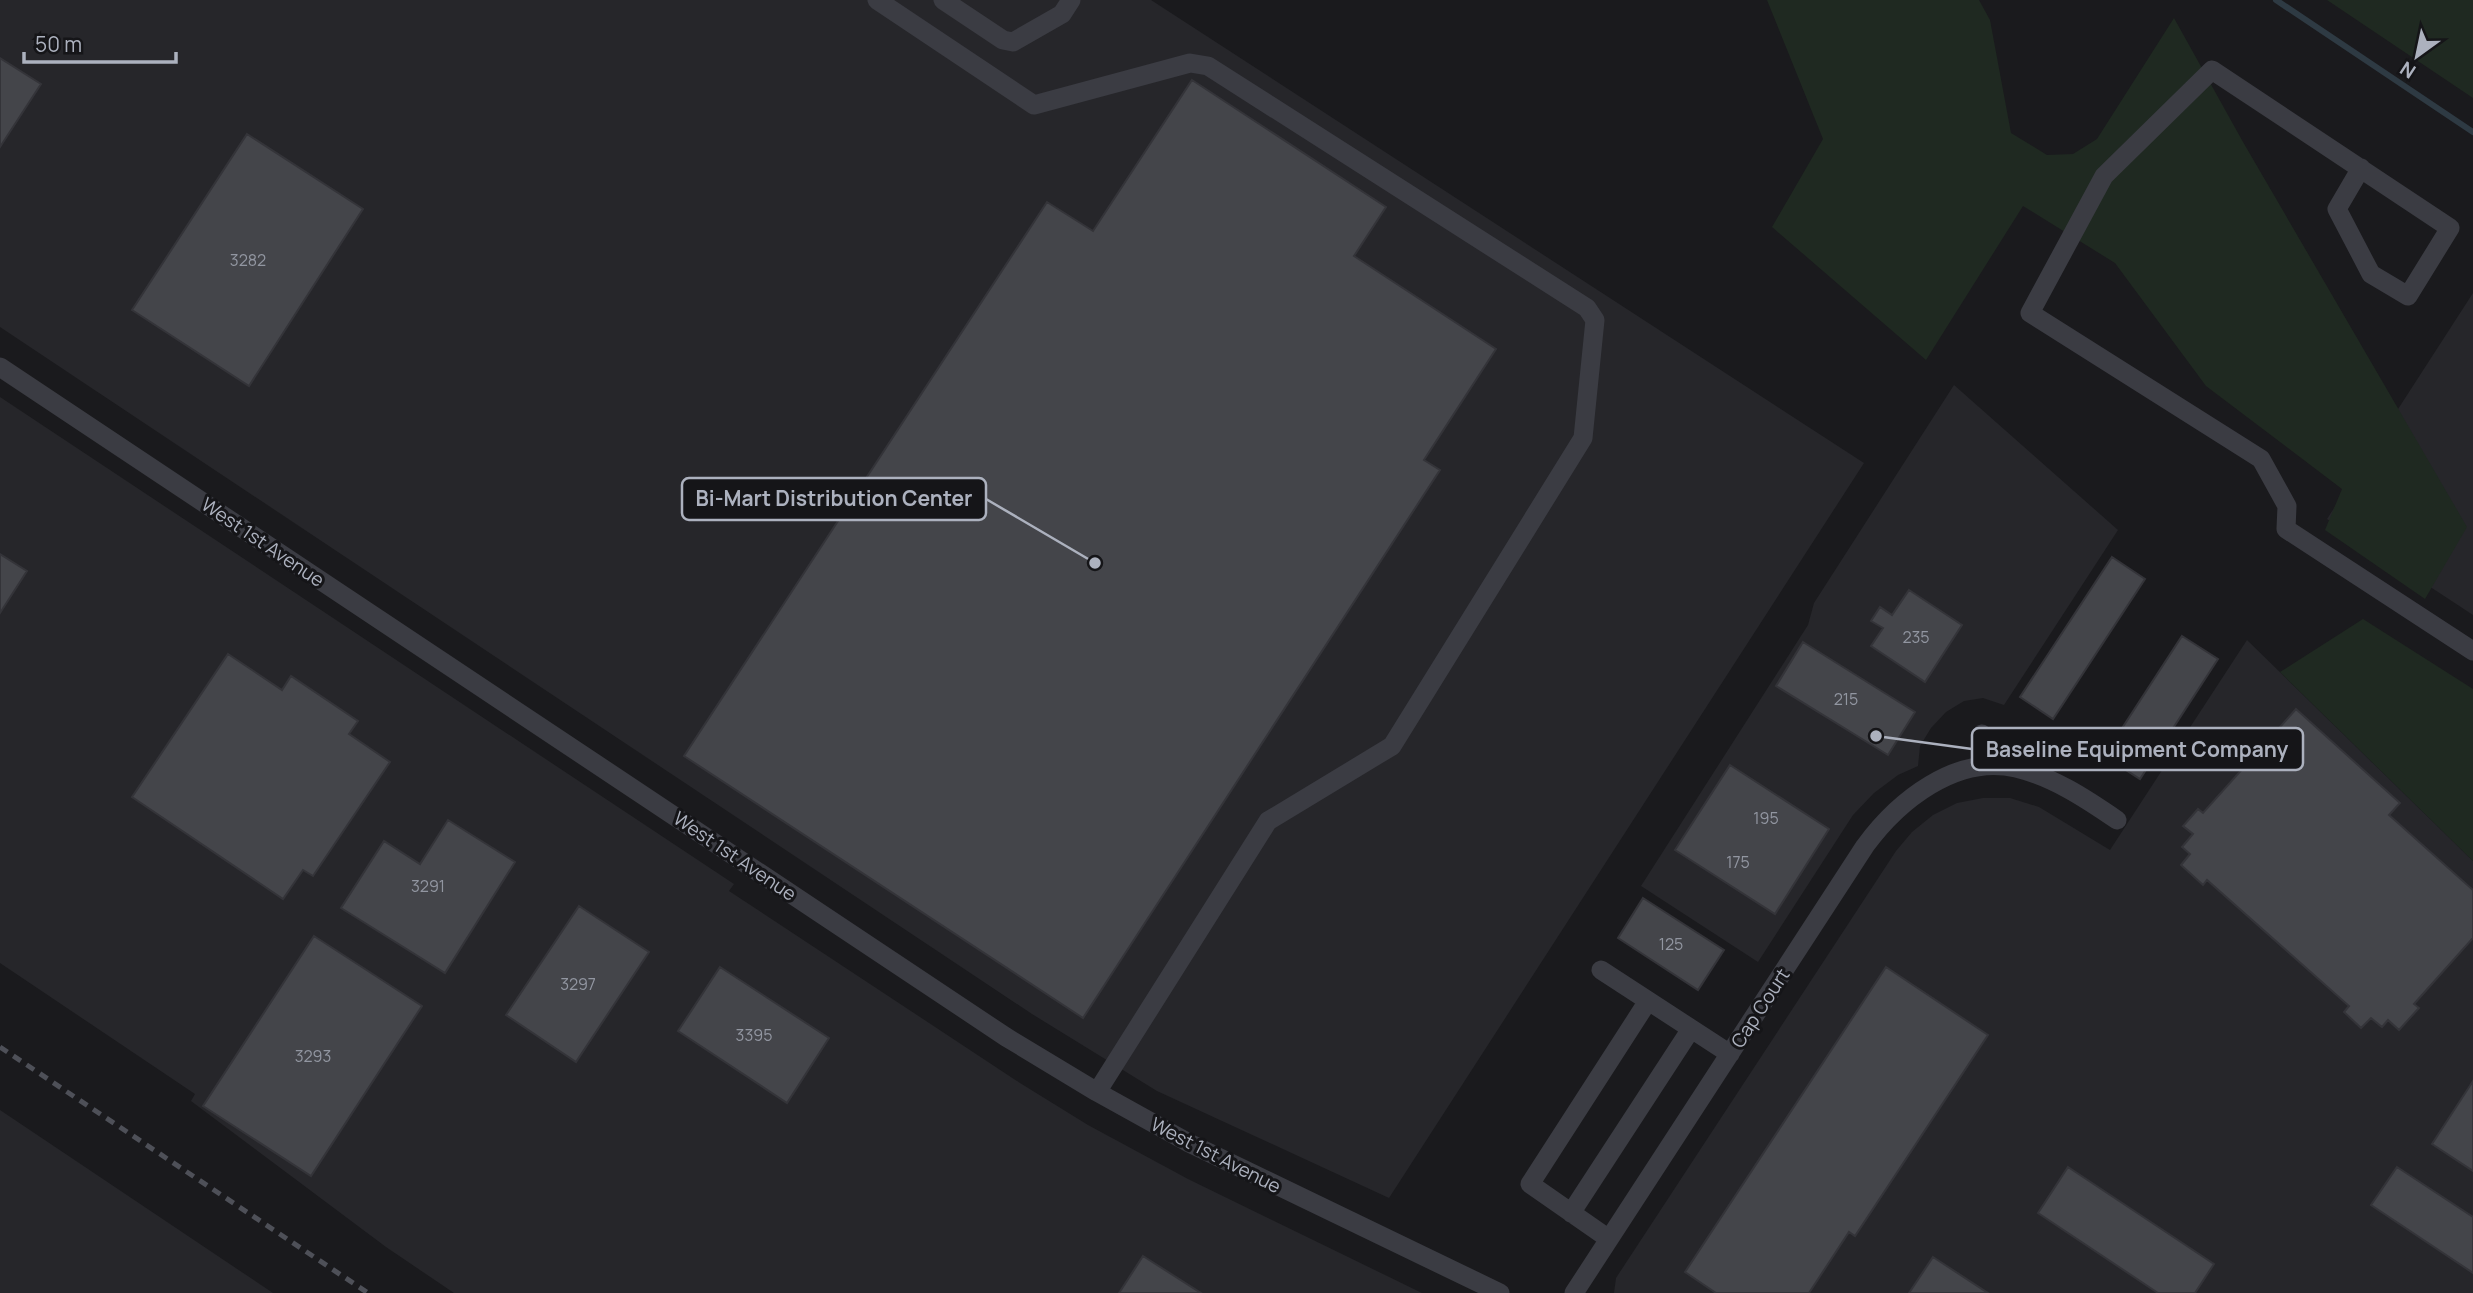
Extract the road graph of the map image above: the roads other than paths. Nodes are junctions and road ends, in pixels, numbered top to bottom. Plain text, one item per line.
1 (877, 0) edge
2 (943, 0) edge
3 (1071, 0) edge
4 (2361, 168) junction
5 (0, 368) edge
6 (2473, 651) edge
7 (1982, 734) dead end
8 (1985, 766) junction
9 (2117, 820) dead end
10 (1601, 970) dead end
11 (1648, 1001) junction
12 (1691, 1029) junction
13 (1730, 1055) junction
14 (1097, 1092) junction
15 (1571, 1213) junction
16 (1609, 1239) junction
17 (1477, 1288) edge
18 (1500, 1293) edge
19 (1574, 1293) edge

1 - 14 street
2 - 3 street
4 - 4 street
4 - 6 street
5 - 14 street, West 1st Avenue
7 - 8 street
8 - 9 street, Cap Court
8 - 13 street, Cap Court
10 - 11 street
11 - 12 street
11 - 15 street
12 - 13 street
12 - 15 street
13 - 16 street, Cap Court
14 - 17 street, West 1st Avenue
15 - 16 street
16 - 19 street, Cap Court
17 - 18 street, West 1st Avenue

